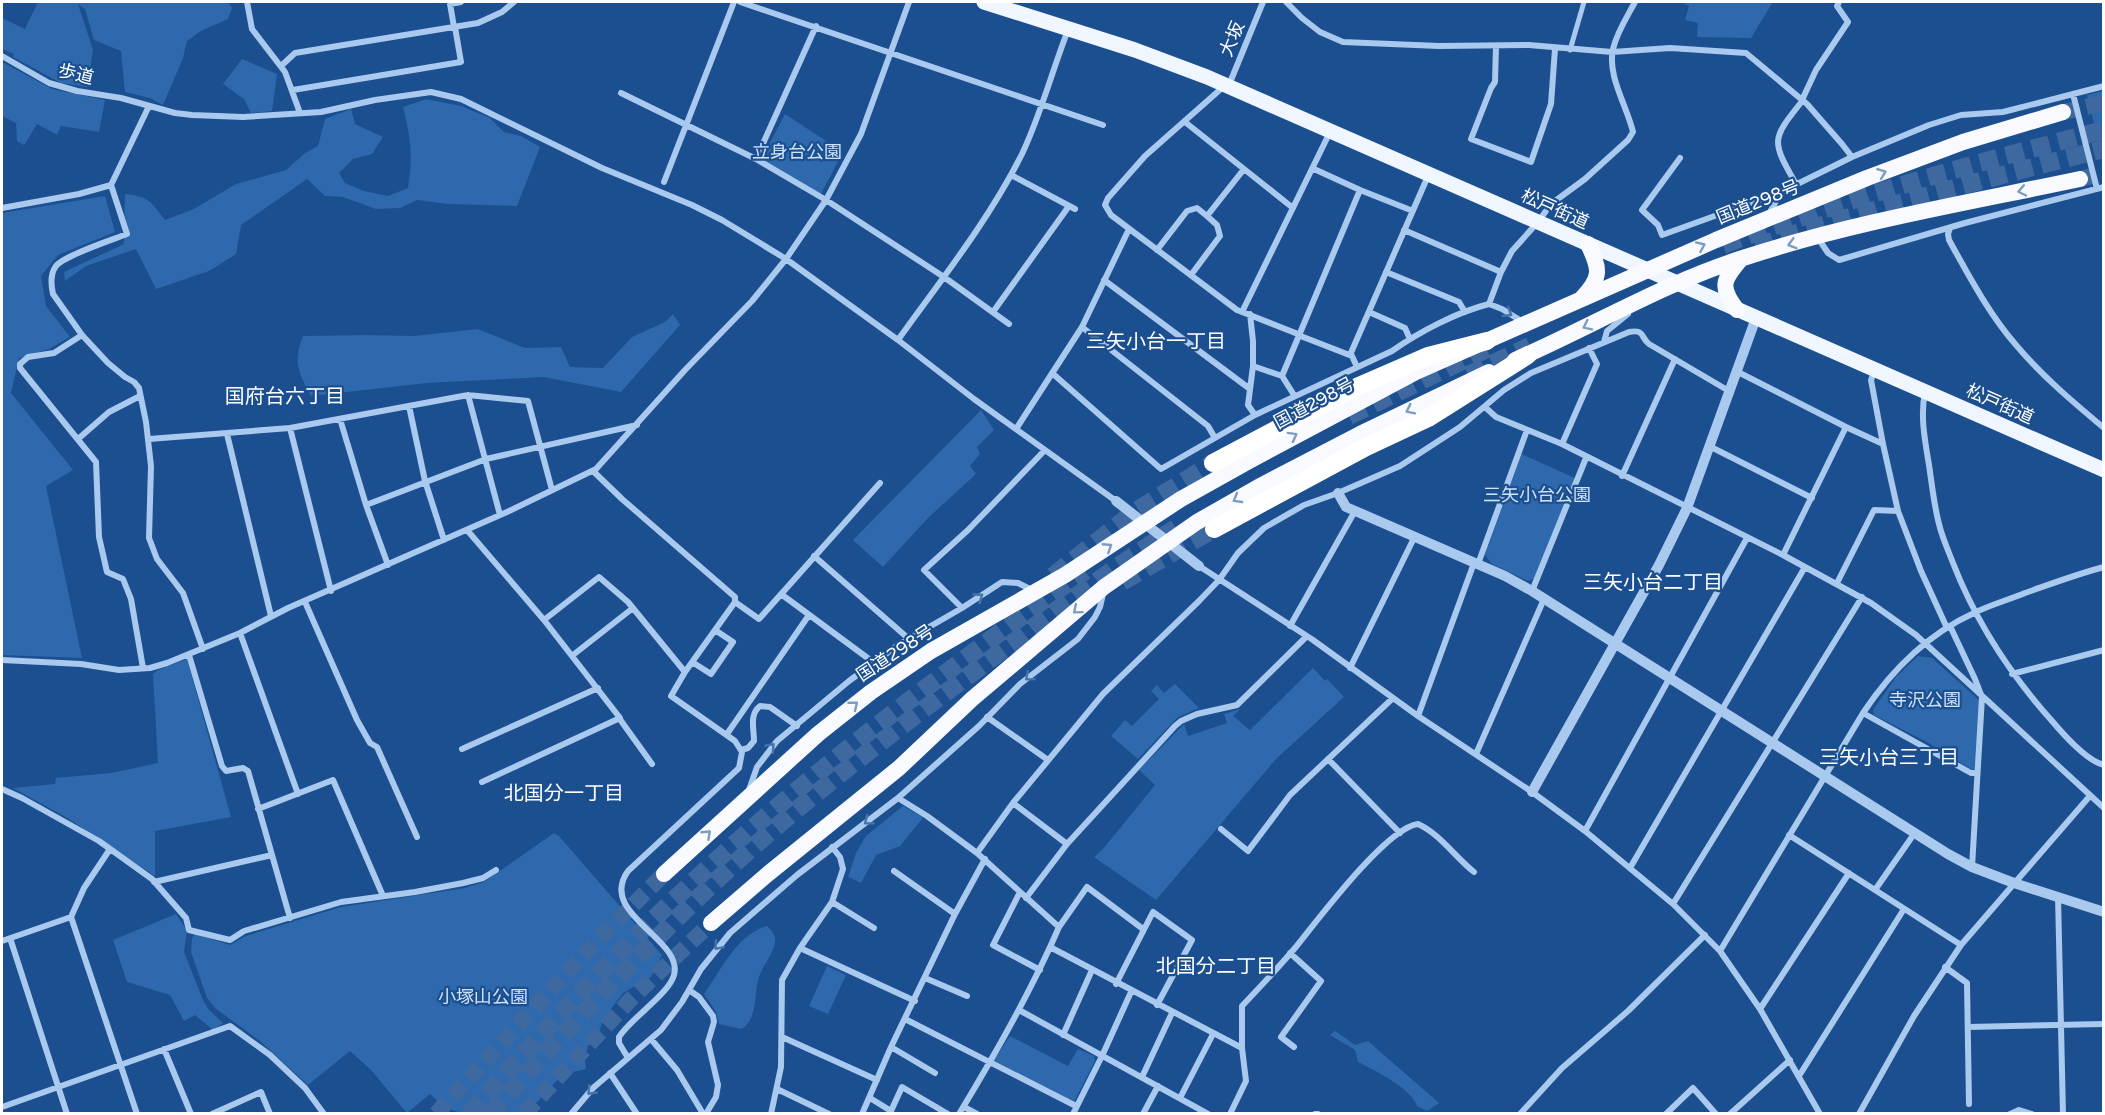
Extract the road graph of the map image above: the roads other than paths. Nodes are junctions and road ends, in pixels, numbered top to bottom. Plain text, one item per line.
1 (247, 2) edge
2 (461, 2) edge
3 (514, 2) edge
4 (734, 2) edge
5 (740, 2) edge
6 (909, 2) edge
7 (984, 2) edge
8 (1263, 2) edge
9 (1286, 2) edge
10 (1584, 2) edge
11 (1635, 2) edge
12 (1839, 2) edge
13 (816, 26) junction
14 (454, 27) junction
15 (1068, 29) junction
16 (1496, 46) junction
17 (1555, 49) junction
18 (1570, 50) junction
19 (891, 52) junction
20 (1612, 52) junction
21 (2, 56) edge
22 (281, 66) junction
23 (1226, 86) junction
24 (2103, 87) edge
25 (293, 90) junction
26 (621, 93) dead end
27 (2073, 94) junction
28 (1802, 100) junction
29 (1043, 104) junction
30 (149, 106) junction
31 (2063, 112) tunnel mouth
32 (300, 113) junction
33 (1185, 122) junction
34 (686, 124) junction
35 (1103, 125) dead end
36 (1330, 132) junction
37 (1852, 157) junction
38 (1680, 158) dead end
39 (756, 159) junction
40 (1244, 169) junction
41 (1314, 169) junction
42 (1011, 175) junction
43 (1428, 175) junction
44 (2080, 179) tunnel mouth
45 (664, 182) dead end
46 (1796, 183) junction
47 (111, 185) junction
48 (2100, 188) edge
49 (1360, 190) junction
50 (1781, 192) junction
51 (826, 200) junction
52 (2, 208) edge
53 (1293, 208) junction
54 (1413, 211) junction
55 (1207, 216) junction
56 (1766, 220) junction
57 (1538, 222) junction
58 (1950, 228) junction
59 (1129, 229) junction
60 (1404, 230) junction
61 (1817, 237) junction
62 (1588, 244) junction
63 (1157, 250) junction
64 (786, 258) junction
65 (1742, 258) junction
66 (1648, 270) junction
67 (1386, 272) junction
68 (1501, 272) junction
69 (1191, 275) junction
70 (944, 277) junction
71 (1104, 280) junction
72 (1678, 284) junction
73 (1581, 298) junction
74 (1489, 304) junction
75 (1632, 305) junction
76 (1737, 310) junction
77 (993, 312) junction
78 (1369, 312) junction
79 (1465, 312) junction
80 (1246, 313) junction
81 (1756, 318) junction
82 (1010, 324) dead end
83 (1526, 324) junction
84 (1082, 327) junction
85 (82, 334) junction
86 (1298, 334) junction
87 (1410, 339) junction
88 (898, 340) junction
89 (1486, 341) junction
90 (1604, 342) junction
91 (1589, 348) junction
92 (1350, 355) junction
93 (1528, 355) junction
94 (1675, 359) junction
95 (1252, 366) junction
96 (1357, 367) junction
97 (1875, 370) junction
98 (1736, 371) junction
99 (1052, 373) junction
100 (1282, 376) junction
101 (1250, 389) junction
102 (1729, 391) junction
103 (1925, 392) junction
104 (468, 395) junction
105 (1294, 395) junction
106 (140, 396) junction
107 (409, 406) junction
108 (1485, 408) junction
109 (1255, 415) junction
110 (340, 419) junction
111 (637, 425) junction
112 (1846, 427) junction
113 (290, 428) junction
114 (2103, 428) edge
115 (1016, 429) junction
116 (1527, 430) junction
117 (227, 434) junction
118 (1215, 438) junction
119 (78, 439) junction
120 (149, 439) junction
121 (1562, 444) junction
122 (1883, 444) junction
123 (1709, 446) junction
124 (539, 447) junction
125 (1045, 450) junction
126 (1586, 458) junction
127 (486, 459) junction
128 (1213, 463) tunnel mouth
129 (2103, 470) edge
130 (593, 471) junction
131 (1622, 476) junction
132 (425, 481) junction
133 (880, 483) dead end
134 (552, 490) junction
135 (1338, 493) junction
136 (1812, 498) junction
137 (1116, 501) joint
138 (366, 505) junction
139 (1687, 508) junction
140 (1355, 511) junction
141 (1898, 511) junction
142 (500, 515) junction
143 (1145, 522) junction
144 (1214, 529) tunnel mouth
145 (467, 530) junction
146 (1415, 536) junction
147 (1747, 538) junction
148 (444, 540) junction
149 (1169, 542) junction
150 (1783, 555) junction
151 (814, 556) junction
152 (1476, 564) junction
153 (388, 566) junction
154 (1199, 566) joint
155 (1805, 567) junction
156 (2103, 567) edge
157 (1219, 580) junction
158 (1837, 583) junction
159 (1104, 587) junction
160 (331, 591) junction
161 (1532, 591) junction
162 (1036, 592) junction
163 (780, 594) junction
164 (1862, 597) junction
165 (1544, 599) junction
166 (305, 602) junction
167 (735, 602) junction
168 (633, 608) junction
169 (962, 609) junction
170 (1974, 613) junction
171 (809, 615) junction
172 (271, 616) junction
173 (544, 620) junction
174 (1290, 626) junction
175 (1948, 627) junction
176 (715, 630) junction
177 (240, 633) junction
178 (1306, 637) junction
179 (909, 639) junction
180 (1925, 643) junction
181 (1614, 645) junction
182 (203, 649) junction
183 (2103, 650) edge
184 (189, 655) junction
185 (573, 655) junction
186 (2, 660) edge
187 (692, 662) junction
188 (873, 662) junction
189 (143, 668) junction
190 (1350, 668) junction
191 (685, 672) junction
192 (2012, 674) junction
193 (1668, 678) junction
194 (598, 688) junction
195 (1393, 698) junction
196 (1982, 698) junction
197 (1722, 711) junction
198 (1863, 712) junction
199 (1418, 716) junction
200 (987, 717) junction
201 (619, 718) junction
202 (797, 726) junction
203 (727, 734) junction
204 (1772, 743) junction
205 (462, 748) dead end
206 (741, 750) junction
207 (1476, 754) junction
208 (1328, 759) junction
209 (1048, 760) junction
210 (652, 764) dead end
211 (2103, 765) edge
212 (1977, 773) junction
213 (1824, 777) junction
214 (482, 782) dead end
215 (2, 789) edge
216 (1532, 792) junction
217 (298, 795) junction
218 (2089, 797) junction
219 (898, 798) junction
220 (747, 799) junction
221 (1013, 803) junction
222 (2103, 808) edge
223 (258, 809) junction
224 (1221, 829) dead end
225 (1585, 831) junction
226 (1400, 833) junction
227 (1914, 834) junction
228 (1789, 835) junction
229 (417, 837) dead end
230 (1067, 844) junction
231 (832, 847) junction
232 (110, 849) junction
233 (977, 853) junction
234 (272, 855) junction
235 (985, 859) junction
236 (1972, 867) junction
237 (1630, 868) junction
238 (496, 870) dead end
239 (894, 872) dead end
240 (1474, 872) dead end
241 (1849, 873) junction
242 (664, 874) tunnel mouth
243 (154, 882) junction
244 (2014, 883) junction
245 (1875, 890) junction
246 (1020, 892) junction
247 (383, 896) junction
248 (2058, 896) junction
249 (1026, 898) junction
250 (832, 902) junction
251 (1673, 904) junction
252 (1904, 909) junction
253 (2103, 912) edge
254 (955, 914) junction
255 (71, 917) junction
256 (290, 918) junction
257 (711, 923) tunnel mouth
258 (1059, 927) junction
259 (874, 928) dead end
260 (1143, 929) junction
261 (1705, 935) junction
262 (10, 938) junction
263 (2, 941) edge
264 (1961, 945) junction
265 (1050, 947) junction
266 (800, 948) junction
267 (1720, 951) junction
268 (1290, 953) junction
269 (1945, 967) junction
270 (1040, 969) junction
271 (1092, 970) junction
272 (925, 978) junction
273 (1116, 984) junction
274 (689, 990) junction
275 (1131, 992) junction
276 (967, 996) dead end
277 (915, 1001) junction
278 (1157, 1005) junction
279 (1760, 1009) junction
280 (1019, 1010) junction
281 (1172, 1013) junction
282 (905, 1019) junction
283 (2061, 1024) junction
284 (2103, 1024) edge
285 (1968, 1027) junction
286 (1213, 1034) junction
287 (1063, 1035) junction
288 (782, 1037) junction
289 (651, 1039) junction
290 (891, 1047) junction
291 (1294, 1047) dead end
292 (1242, 1048) junction
293 (164, 1049) junction
294 (1102, 1056) junction
295 (628, 1058) junction
296 (1790, 1060) junction
297 (990, 1062) junction
298 (121, 1065) junction
299 (610, 1073) junction
300 (935, 1073) dead end
301 (1799, 1076) junction
302 (1142, 1077) junction
303 (877, 1080) junction
304 (1158, 1086) junction
305 (58, 1087) junction
306 (777, 1089) junction
307 (870, 1098) junction
308 (1180, 1098) junction
309 (1969, 1104) dead end
310 (1076, 1106) junction
311 (2, 1107) edge
312 (964, 1107) junction
313 (67, 1113) edge
314 (137, 1113) edge
315 (191, 1113) edge
316 (212, 1113) edge
317 (270, 1113) edge
318 (324, 1113) edge
319 (571, 1113) edge
320 (637, 1113) edge
321 (704, 1113) edge
322 (771, 1113) edge
323 (829, 1113) edge
324 (862, 1113) edge
325 (948, 1113) edge
326 (960, 1113) edge
327 (976, 1113) edge
328 (1073, 1113) edge
329 (1143, 1113) edge
330 (1208, 1113) edge
331 (1230, 1113) edge
332 (1520, 1113) edge
333 (1666, 1113) edge
334 (1716, 1113) edge
335 (1730, 1113) edge
336 (1820, 1113) edge
337 (1859, 1113) edge
338 (2010, 1113) edge
339 (2032, 1113) edge
340 (2064, 1113) edge

1 - 22 street
2 - 14 street
3 - 14 street
4 - 34 street
5 - 13 street
6 - 19 street
7 - 15 main road, 松戸街道
8 - 23 street, 大坂
9 - 16 street
10 - 18 street
11 - 20 street
12 - 28 street
13 - 19 street
13 - 39 street
14 - 22 street
14 - 25 street
15 - 23 main road, 松戸街道
15 - 29 street
16 - 17 street
16 - 17 street
17 - 18 street
18 - 20 street
19 - 29 street
19 - 51 street
20 - 28 street
20 - 57 street
21 - 30 street, 歩道
22 - 25 street
23 - 33 street
23 - 36 main road, 松戸街道
24 - 27 street
25 - 32 street
26 - 34 street
27 - 37 street
27 - 48 street
28 - 37 street
28 - 46 street
29 - 35 street
29 - 42 street
30 - 32 street, 歩道
30 - 47 street
56 -> 31 highway, 国道298号
32 - 64 street, 歩道
33 - 40 street
33 - 59 street
34 - 39 street
34 - 45 street
36 - 41 street
36 - 43 main road, 松戸街道
37 - 46 street
38 - 50 street
39 - 51 street
40 - 53 street
40 - 55 street
41 - 49 street
41 - 53 street
42 - 70 street
42 - 77 street
43 - 54 street
43 - 57 main road, 松戸街道
44 -> 61 highway
46 - 50 street
47 - 52 street
47 - 85 street
48 - 58 street
49 - 54 street
49 - 86 street
50 - 56 street
51 - 64 street
51 - 70 street
53 - 80 street
54 - 60 street
55 - 63 street
55 - 69 street
66 -> 56 highway, 国道298号
57 - 62 main road, 松戸街道
57 - 68 street
58 - 61 street
58 - 114 street
59 - 63 street
59 - 71 street
60 - 67 street
60 - 68 street
61 -> 65 highway
62 - 66 main road, 松戸街道
62 - 73 highway
63 - 69 street
64 - 88 street, 歩道
64 - 111 street
65 - 72 highway
65 - 76 highway
66 - 72 main road, 松戸街道
66 - 73 highway, 国道298号
67 - 78 street
67 - 79 street
68 - 74 street
69 - 80 street
70 - 77 street
70 - 88 street
71 - 84 street
71 - 101 street
72 - 75 highway
72 - 76 main road, 松戸街道
73 - 83 highway, 国道298号
74 - 79 street
74 -> 83 street
75 - 90 street
75 -> 93 highway
76 - 81 main road, 松戸街道
77 - 82 street
78 - 87 street
78 - 92 street
79 - 87 street
80 - 86 street
80 - 95 street
81 - 97 main road, 松戸街道
81 - 98 street
83 - 89 highway, 国道298号
84 - 99 street
84 - 118 street
85 - 106 street
85 - 119 street
86 - 92 street
86 - 100 street
87 - 96 street
88 - 115 street, 歩道
89 - 128 highway
143 -> 89 highway, 国道298号
90 - 91 street
90 - 94 street
91 - 108 street
91 - 121 street
92 - 96 street
93 - 144 highway
93 -> 149 highway
94 - 102 street
94 - 131 street
95 - 100 street
95 - 101 street
96 - 105 street
97 - 103 main road, 松戸街道
97 - 122 street
98 - 102 street
98 - 112 street
99 - 115 street
99 - 118 street
100 - 105 street
101 - 109 street
102 - 123 street
103 - 129 main road, 松戸街道
103 - 170 street
104 - 107 street
104 - 124 street
104 - 127 street
105 - 109 street
106 - 119 street
106 - 120 street
107 - 110 street
107 - 132 street
108 - 116 street
108 - 135 street
109 - 118 street
110 - 113 street
110 - 138 street
111 - 124 street
111 - 130 street
112 - 122 street
112 - 136 street
113 - 117 street
113 - 160 street
115 - 125 street, 歩道
116 - 121 street
116 - 152 street
117 - 120 street
117 - 172 street
119 - 189 street
120 - 182 street
121 - 126 street
122 - 141 street
123 - 136 street
123 - 139 street
124 - 127 street
124 - 134 street
125 - 137 street, 歩道
125 - 169 street
126 - 131 street
126 - 161 street
127 - 132 street
127 - 142 street
130 - 134 street
130 - 167 street
131 - 139 street
132 - 138 street
132 - 148 street
133 - 151 street
134 - 142 street
135 - 140 street
135 - 157 street
136 - 150 street
137 - 143 street
138 - 153 street
139 - 147 street
139 - 181 street
140 - 146 street
140 - 174 street
141 - 158 street
141 - 175 street
142 - 145 street
143 - 149 street
162 -> 143 highway, 国道298号
145 - 148 street
145 - 173 street
146 - 152 street
146 - 190 street
147 - 150 street
147 - 193 street
148 - 153 street
149 - 154 street
149 - 159 highway
150 - 155 street
151 - 163 street
151 - 179 street
152 - 161 street
152 - 199 street
153 - 160 street
154 - 157 street
155 - 158 street
155 - 197 street
156 - 170 street
157 - 174 street
157 - 209 street
158 - 164 street
159 -> 200 street
159 -> 257 highway
160 - 166 street
161 - 165 street
169 -> 162 street
220 -> 162 highway, 国道298号
163 - 167 street
163 - 171 street
164 - 180 street
164 - 204 street
165 - 181 street
165 - 207 street
166 - 172 street
166 - 229 street
167 - 176 street
168 - 173 street
168 - 185 street
168 - 191 street
169 - 179 street
170 - 175 street
170 - 192 street
171 - 188 street
171 - 203 street
172 - 177 street
173 - 185 street
174 - 178 street
175 - 180 street
175 - 196 street
176 - 187 street
176 - 187 street
177 - 182 street
177 - 217 street
178 - 190 street
178 - 230 street
179 - 188 street
180 - 196 street
180 - 198 street
181 - 193 street
181 - 216 street
182 - 184 street
183 - 192 street
184 - 189 street
184 - 223 street
185 - 194 street
186 - 189 street
187 - 191 street
188 - 202 street
190 - 195 street
191 - 203 street
192 - 211 street
193 - 197 street
193 - 225 street
194 - 201 street
194 - 205 street
195 - 199 street
195 - 208 street
196 - 212 street
196 - 218 street
197 - 204 street
197 - 237 street
198 - 212 street
198 - 213 street
199 - 207 street
200 - 209 street
200 - 219 street
201 - 210 street
201 - 214 street
202 - 206 street
220 -> 202 street
203 - 206 street
204 - 213 street
204 - 251 street
206 - 295 street
207 - 216 street
208 - 224 street
208 - 226 street
209 - 221 street
212 - 236 street
213 - 227 street
213 - 228 street
215 - 232 street
216 - 225 street
217 - 223 street
217 - 247 street
218 - 222 street
218 - 244 street
219 -> 231 street
219 - 233 street
242 -> 220 highway, 国道298号
221 - 230 street
221 - 233 street
223 - 234 street
225 - 237 street
226 - 240 street
226 - 268 street
227 - 236 street
227 - 245 street
228 - 241 street
228 - 267 street
230 - 249 street
231 - 250 street
231 -> 274 street
232 - 243 street
232 - 255 street
233 - 235 street
234 - 243 street
234 - 256 street
235 - 246 street
235 - 254 street
236 - 244 street
237 - 251 street
238 - 247 street
239 - 254 street
241 - 245 street
241 - 279 street
243 - 256 street
244 - 248 street
244 - 264 street
245 - 252 street
246 - 249 street
246 - 270 street
247 - 256 street
248 - 253 street
248 - 283 street
249 - 258 street
250 - 259 street
250 - 266 street
251 - 261 street
252 - 264 street
252 - 301 street
254 - 272 street
255 - 262 street
255 - 298 street
258 - 260 street
258 - 265 street
260 - 273 street
260 - 278 street
261 - 267 street
261 - 332 street
262 - 263 street
262 - 305 street
264 - 269 street
265 - 270 street
265 - 271 street
266 - 277 street
266 - 288 street
267 - 279 street
268 - 291 street
268 - 292 street
269 - 285 street
269 - 337 street
270 - 280 street
271 - 273 street
271 - 287 street
272 - 276 street
272 - 277 street
273 - 275 street
274 - 289 street
274 - 321 street
275 - 278 street
275 - 294 street
277 - 282 street
278 - 281 street
279 - 296 street
280 - 287 street
280 - 297 street
281 - 286 street
281 - 302 street
282 - 290 street
282 - 297 street
283 - 284 street
283 - 285 street
283 - 340 street
285 - 309 street
286 - 292 street
286 - 308 street
287 - 294 street
288 - 303 street
288 - 306 street
289 - 295 street
289 - 321 street
290 - 300 street
290 - 303 street
292 - 331 street
293 - 298 street
293 - 315 street
293 - 318 street
294 - 302 street
294 - 310 street
295 - 299 street
296 - 301 street
296 - 335 street
297 - 310 street
297 - 312 street
298 - 305 street
298 - 314 street
299 -> 319 street
299 - 320 street
301 - 336 street
302 - 304 street
303 - 307 street
304 - 308 street
304 - 329 street
305 - 311 street
305 - 313 street
306 - 322 street
306 - 323 street
307 - 324 street
307 - 325 street
308 - 330 street
310 - 328 street
312 - 326 street
312 - 327 street
316 - 317 street
333 - 334 street
338 - 339 street

